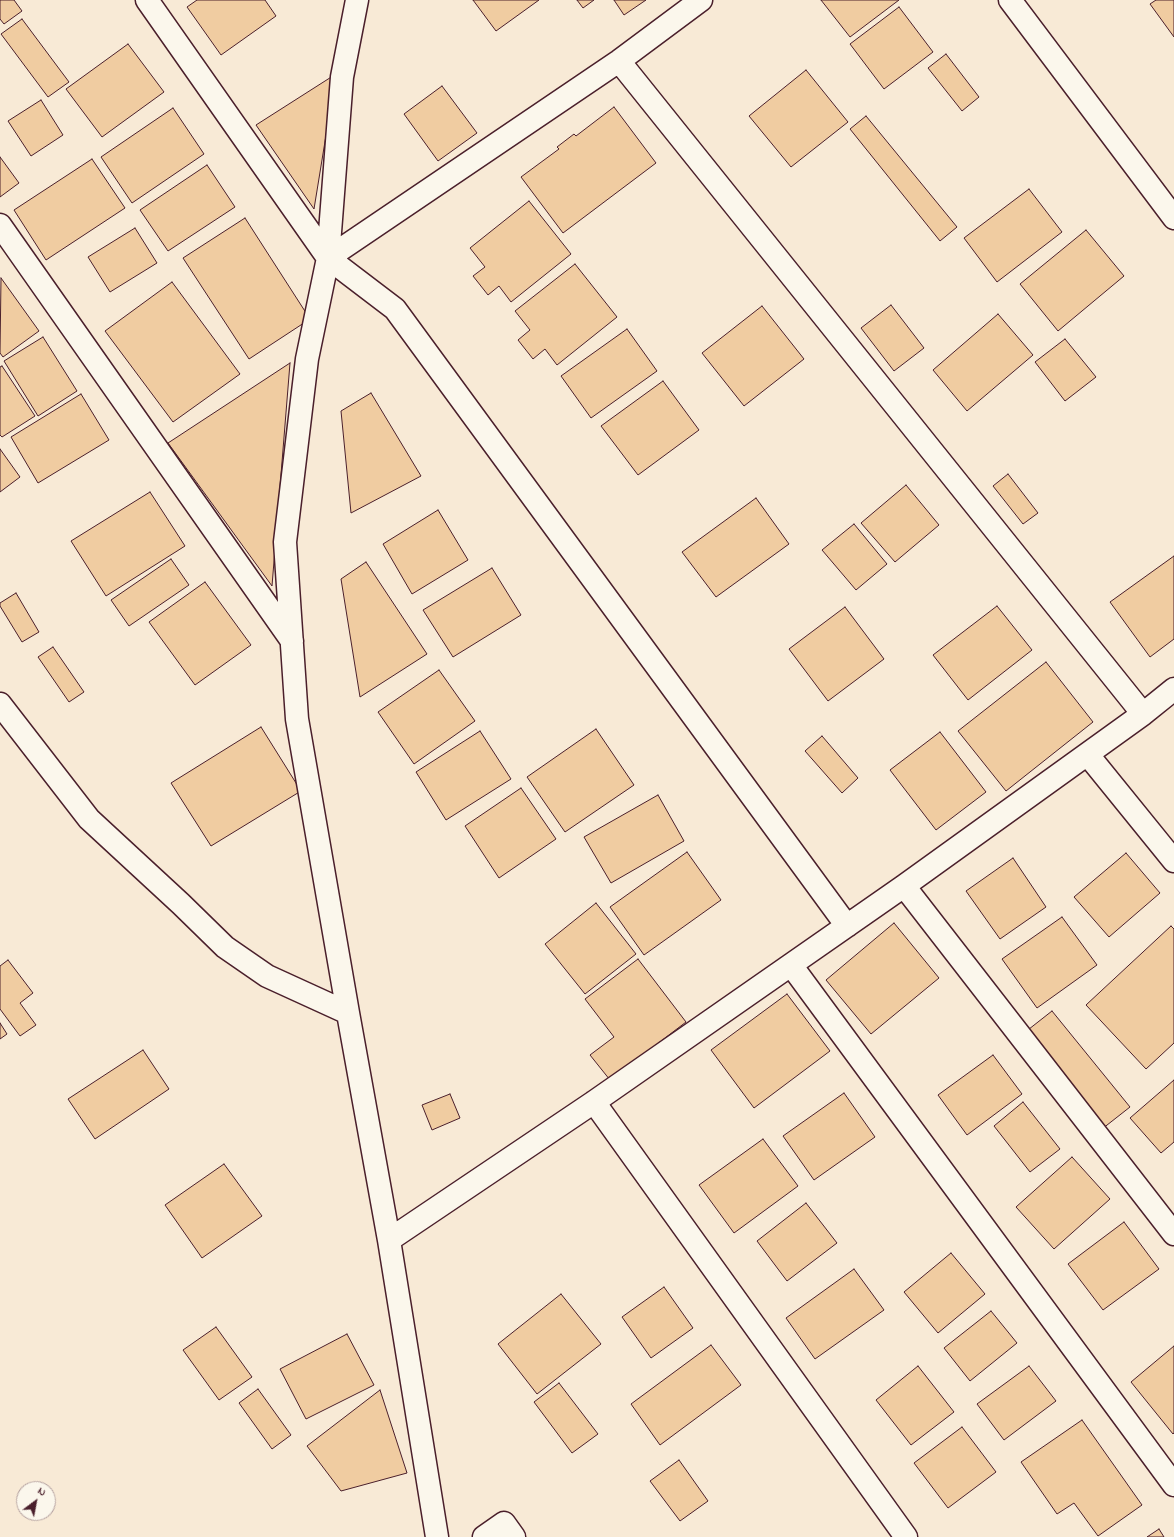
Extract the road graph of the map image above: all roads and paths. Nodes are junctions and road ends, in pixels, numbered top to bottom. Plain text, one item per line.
1 (147, 0) edge
2 (358, 0) edge
3 (701, 0) edge
4 (1010, 0) edge
5 (620, 61) junction
6 (1174, 218) edge
7 (0, 224) edge
8 (328, 258) junction
9 (292, 641) junction
10 (1174, 689) edge
11 (0, 704) edge
12 (1144, 714) junction
13 (1088, 755) junction
14 (1174, 861) edge
15 (904, 886) junction
16 (847, 926) junction
17 (791, 965) junction
18 (348, 1013) junction
19 (594, 1102) junction
20 (1174, 1234) edge
21 (389, 1240) junction
22 (1174, 1485) edge
23 (437, 1537) edge
24 (484, 1537) edge
25 (514, 1537) edge
26 (906, 1537) edge

1 - 8 street
2 - 8 street
3 - 5 street
4 - 6 street
5 - 8 street
5 - 12 street
7 - 9 street
8 - 9 street
8 - 16 street
9 - 18 street
10 - 12 street
11 - 18 street
12 - 13 street
13 - 14 street
13 - 15 street
15 - 16 street
15 - 20 street
16 - 17 street
17 - 19 street
17 - 22 street
18 - 21 street
19 - 21 street
19 - 26 street
21 - 23 street
24 - 25 street

